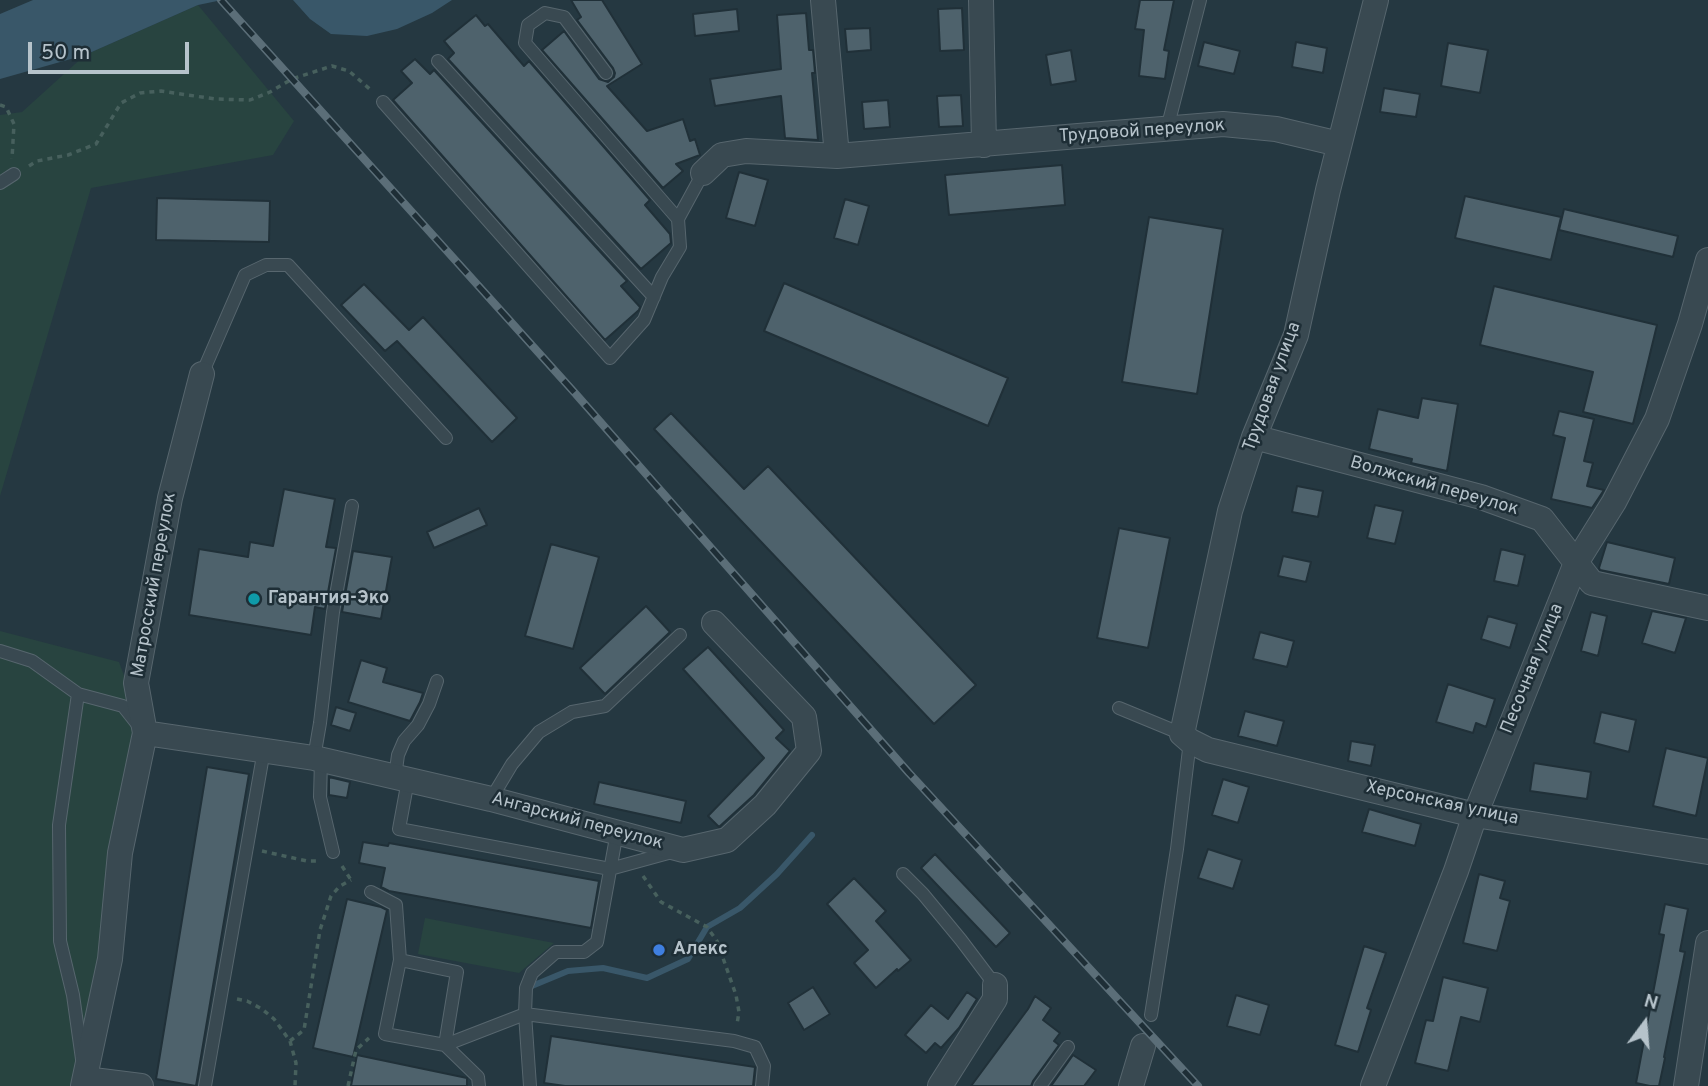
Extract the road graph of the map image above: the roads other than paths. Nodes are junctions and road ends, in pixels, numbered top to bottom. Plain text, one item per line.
1 (822, 0) edge
2 (981, 0) edge
3 (1200, 0) edge
4 (1376, 0) edge
5 (438, 61) dead end
6 (606, 73) dead end
7 (383, 103) road end
8 (1167, 129) junction
9 (1339, 144) junction
10 (984, 145) junction
11 (836, 156) junction
12 (703, 173) joint
13 (14, 174) road end
14 (0, 183) edge
15 (678, 219) junction
16 (1708, 260) edge
17 (654, 298) junction
18 (202, 374) joint
19 (1254, 437) junction
20 (446, 438) dead end
21 (352, 506) dead end
22 (1576, 563) junction
23 (1708, 608) edge
24 (714, 623) dead end
25 (680, 635) dead end
26 (0, 651) edge
27 (437, 681) dead end
28 (78, 694) junction
29 (1119, 708) dead end
30 (145, 733) junction
31 (1186, 738) junction
32 (264, 750) junction
33 (317, 759) junction
34 (402, 778) junction
35 (491, 799) junction
36 (1475, 815) junction
37 (617, 832) junction
38 (683, 850) junction
39 (333, 852) road end
40 (1708, 852) edge
41 (610, 869) junction
42 (903, 874) dead end
43 (371, 892) dead end
44 (1708, 943) edge
45 (400, 960) junction
46 (995, 985) joint
47 (525, 1014) junction
48 (1151, 1015) dead end
49 (445, 1045) junction
50 (1143, 1046) dead end
51 (1068, 1047) dead end
52 (84, 1083) edge
53 (141, 1086) edge
54 (205, 1086) edge
55 (479, 1086) edge
56 (530, 1086) edge
57 (762, 1086) edge
58 (940, 1086) edge
59 (1040, 1086) edge
60 (1131, 1086) edge
61 (1373, 1086) edge
62 (1686, 1086) edge

1 - 11 street
2 - 10 street
3 - 8 lane
4 - 9 street, Трудовая улица
5 - 17 lane
6 - 15 lane
7 - 17 lane
8 - 9 street, Трудовой переулок
8 - 10 street, Трудовой переулок
9 - 19 street, Трудовая улица
10 - 11 street, Трудовой переулок
11 - 12 street, Трудовой переулок
12 - 15 lane
13 - 14 lane
15 - 17 lane
16 - 22 street, Песочная улица
18 - 20 lane
18 - 30 street, Матросский переулок
19 - 22 street, Волжский переулок
19 - 31 street, Трудовая улица
21 - 33 lane
22 - 23 street, Волжский переулок
22 - 36 street, Песочная улица
24 - 38 street, Ангарский переулок
25 - 35 lane
26 - 28 lane
27 - 34 lane
28 - 30 lane
28 - 52 lane
29 - 31 lane
30 - 32 street, Ангарский переулок
30 - 52 street, Матросский переулок
31 - 36 street, Херсонская улица
31 - 48 lane
32 - 33 street, Ангарский переулок
32 - 54 lane
33 - 34 street, Ангарский переулок
33 - 39 lane
34 - 35 street, Ангарский переулок
34 - 41 lane
35 - 37 street, Ангарский переулок
36 - 40 street, Херсонская улица
36 - 61 street, Песочная улица
37 - 38 street, Ангарский переулок
37 - 41 lane
38 - 41 lane
41 - 47 lane
42 - 46 lane
43 - 45 lane
44 - 62 street
45 - 49 lane
45 - 49 lane
46 - 58 street
47 - 49 lane
47 - 56 lane
47 - 57 lane
49 - 55 lane
50 - 60 street
51 - 59 lane
52 - 53 street

